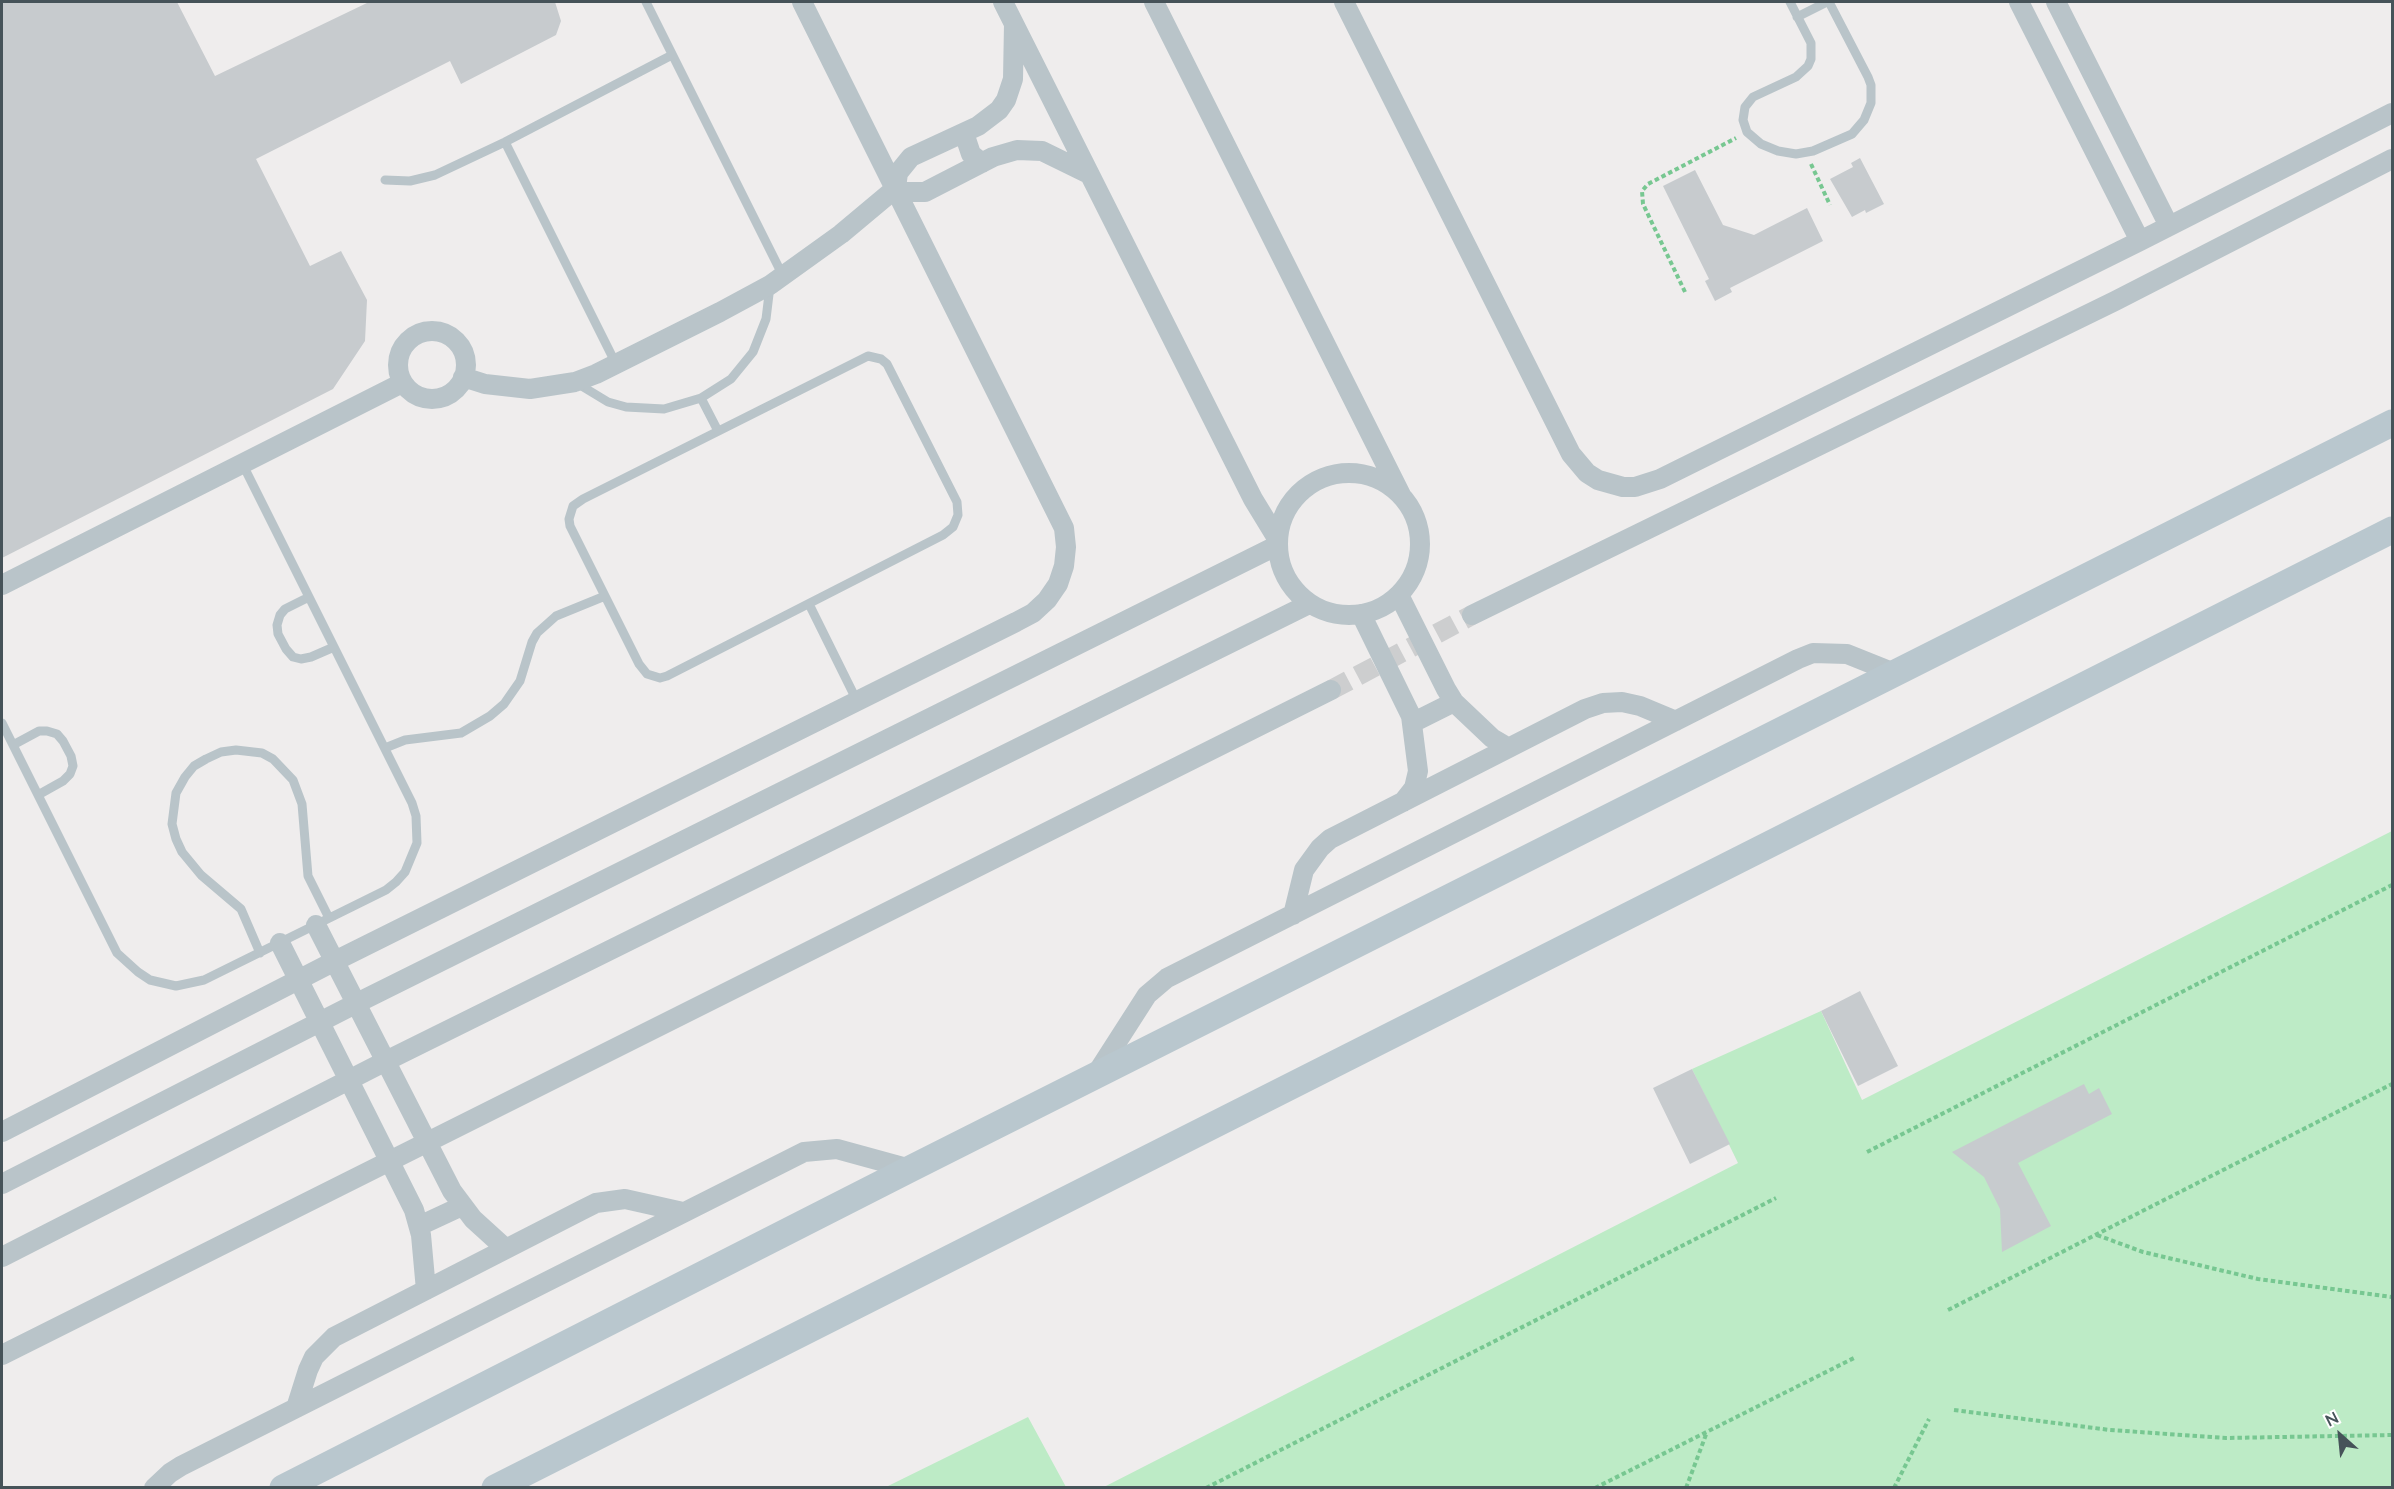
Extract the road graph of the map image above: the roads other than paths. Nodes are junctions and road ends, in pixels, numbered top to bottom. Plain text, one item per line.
1 (646, 2) edge
2 (802, 2) edge
3 (1003, 2) edge
4 (1154, 2) edge
5 (1344, 2) edge
6 (1790, 2) edge
7 (1828, 2) edge
8 (2056, 2) edge
9 (2025, 3) edge
10 (1797, 17) junction
11 (1014, 24) junction
12 (672, 55) junction
13 (2392, 113) edge
14 (966, 132) junction
15 (505, 142) junction
16 (2392, 159) edge
17 (982, 163) junction
18 (1089, 174) junction
19 (384, 180) dead end
20 (896, 188) junction
21 (2169, 226) junction
22 (2140, 242) junction
23 (776, 280) junction
24 (616, 364) junction
25 (463, 377) junction
26 (574, 382) junction
27 (402, 383) junction
28 (701, 398) junction
29 (2392, 423) edge
30 (718, 431) junction
31 (243, 463) junction
32 (1401, 495) junction
33 (2392, 530) edge
34 (1278, 542) junction
35 (2, 585) edge
36 (1398, 595) junction
37 (605, 596) junction
38 (309, 597) junction
39 (809, 604) junction
40 (1310, 604) junction
41 (1361, 614) junction
42 (1472, 615) tunnel mouth
43 (334, 647) junction
44 (1897, 674) junction
45 (1331, 690) tunnel mouth
46 (857, 701) junction
47 (1455, 702) junction
48 (1677, 721) junction
49 (2, 723) edge
50 (1412, 723) junction
51 (13, 745) junction
52 (385, 748) junction
53 (1509, 748) junction
54 (38, 795) junction
55 (1403, 802) junction
56 (1293, 915) junction
57 (323, 921) junction
58 (280, 943) junction
59 (260, 953) junction
60 (335, 961) junction
61 (298, 980) junction
62 (357, 1003) junction
63 (319, 1022) junction
64 (386, 1061) junction
65 (1095, 1077) junction
66 (349, 1081) junction
67 (2, 1132) edge
68 (427, 1141) junction
69 (389, 1160) junction
70 (910, 1169) junction
71 (2, 1184) edge
72 (462, 1206) junction
73 (683, 1212) junction
74 (419, 1226) junction
75 (506, 1249) junction
76 (2, 1257) edge
77 (426, 1290) junction
78 (2, 1355) edge
79 (296, 1408) junction
80 (154, 1488) edge
81 (283, 1488) edge
82 (495, 1488) edge

1 - 12 lane
2 - 20 street
3 - 11 street
4 - 32 street
5 - 22 street
6 - 10 lane
7 - 10 lane
7 - 10 lane
8 - 21 street
9 - 22 street
11 - 14 street
11 - 18 street
12 - 15 lane
12 - 23 lane
13 - 21 street
14 - 17 street
14 - 20 street
15 - 19 lane
15 - 24 lane
16 - 42 street
17 - 18 street
17 - 20 street
18 - 34 street
20 - 23 street
20 - 46 street
21 - 22 street
23 - 24 street
23 - 28 lane
24 - 26 street
25 - 26 street
25 - 27 street
25 - 27 street
26 - 28 lane
27 - 31 street
28 - 30 lane
29 - 44 main road
30 - 37 lane
30 - 39 lane
31 - 35 street
31 - 38 lane
32 - 34 street
32 - 36 street
33 - 82 main road
34 - 40 street
34 - 62 street
36 - 41 street
36 - 47 street
37 - 39 lane
37 - 52 lane
38 - 43 lane
38 - 43 lane
39 - 46 lane
40 - 41 street
40 - 64 street
41 - 50 street
43 - 52 lane
44 - 48 street
44 - 65 main road
45 - 68 street
46 - 60 street
47 - 50 street
47 - 53 street
48 - 53 street
48 - 56 street
49 - 51 lane
50 - 55 street
51 - 54 lane
51 - 54 lane
52 - 57 lane
53 - 55 street
54 - 59 lane
55 - 56 street
56 - 65 street
57 - 58 lane
57 - 59 lane
57 - 60 street
58 - 59 lane
58 - 61 street
60 - 61 street
60 - 62 street
61 - 63 street
61 - 67 street
62 - 63 street
62 - 64 street
63 - 66 street
63 - 71 street
64 - 66 street
64 - 68 street
65 - 70 main road
66 - 69 street
66 - 76 street
68 - 69 street
68 - 72 street
69 - 74 street
69 - 78 street
70 - 73 street
70 - 81 main road
72 - 74 street
72 - 75 street
73 - 75 street
73 - 79 street
74 - 77 street
75 - 77 street
77 - 79 street
79 - 80 street

